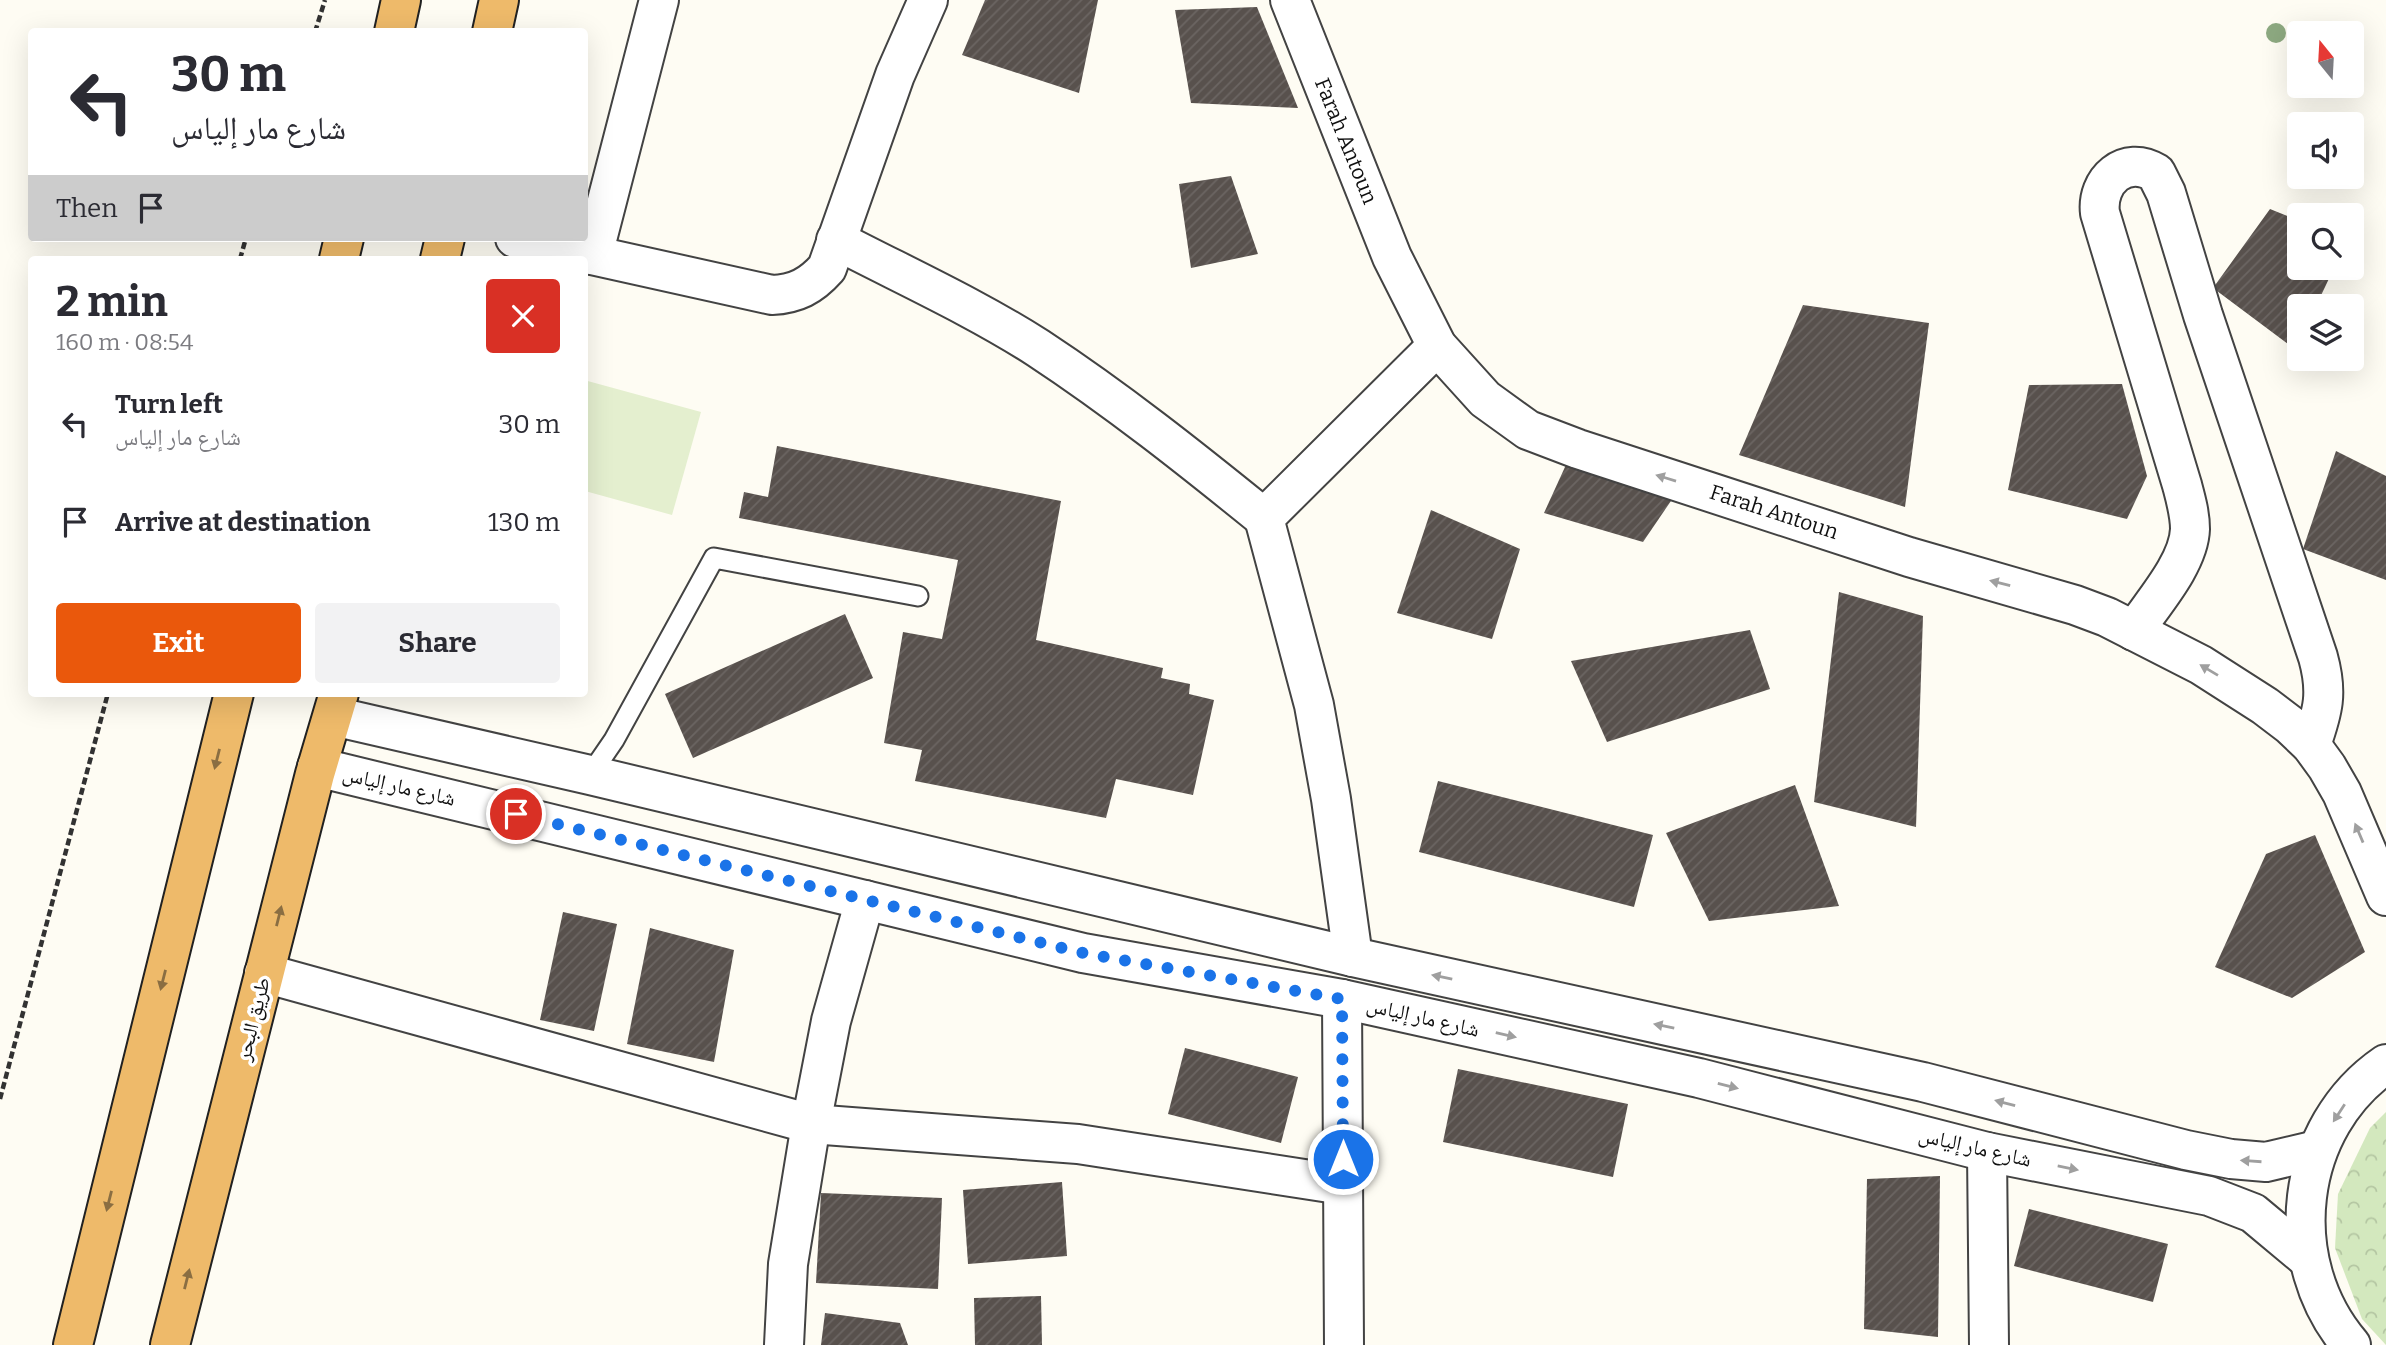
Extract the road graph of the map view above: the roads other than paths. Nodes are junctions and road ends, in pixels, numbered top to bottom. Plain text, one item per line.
1 (401, 0) edge
2 (499, 0) edge
3 (659, 0) edge
4 (928, 0) edge
5 (1290, 0) edge
6 (395, 28) edge
7 (493, 28) edge
8 (836, 240) junction
9 (533, 242) edge
10 (593, 255) junction
11 (1437, 346) junction
12 (1264, 518) junction
13 (918, 596) dead end
14 (2134, 631) junction
15 (233, 697) edge
16 (336, 705) edge
17 (2311, 745) junction
18 (317, 767) junction
19 (590, 775) junction
20 (2386, 896) edge
21 (865, 900) junction
22 (1353, 957) junction
23 (264, 973) junction
24 (1342, 999) junction
25 (2386, 1065) edge
26 (811, 1124) junction
27 (2318, 1150) junction
28 (1987, 1152) junction
29 (1343, 1185) junction
30 (2307, 1258) junction
31 (73, 1345) edge
32 (170, 1345) edge
33 (785, 1345) edge
34 (1344, 1345) edge
35 (1989, 1345) edge
36 (2351, 1345) edge

1 - 6 highway
2 - 7 highway
3 - 10 street
4 - 8 street
5 - 11 street, Farah Antoun
8 - 10 street
8 - 12 street
9 - 10 street
11 - 12 street
14 -> 11 street, Farah Antoun
12 - 22 street
13 - 19 lane
17 -> 14 street, Farah Antoun
14 - 17 street
15 -> 31 highway
16 - 18 highway, طريق البحر
16 - 19 street, شارع مار إلياس
20 -> 17 street, Farah Antoun
18 - 21 street, شارع مار إلياس
23 -> 18 highway, طريق البحر
19 - 22 street, شارع مار إلياس
21 - 24 street, شارع مار إلياس
21 - 26 street
27 -> 22 street, شارع مار إلياس
23 - 26 street
32 -> 23 highway, طريق البحر
24 -> 28 street, شارع مار إلياس
24 - 29 street
25 -> 27 street
26 - 29 street
26 - 33 street
27 - 30 street
28 -> 30 street, شارع مار إلياس
28 - 35 street
29 - 34 street
30 - 36 street

